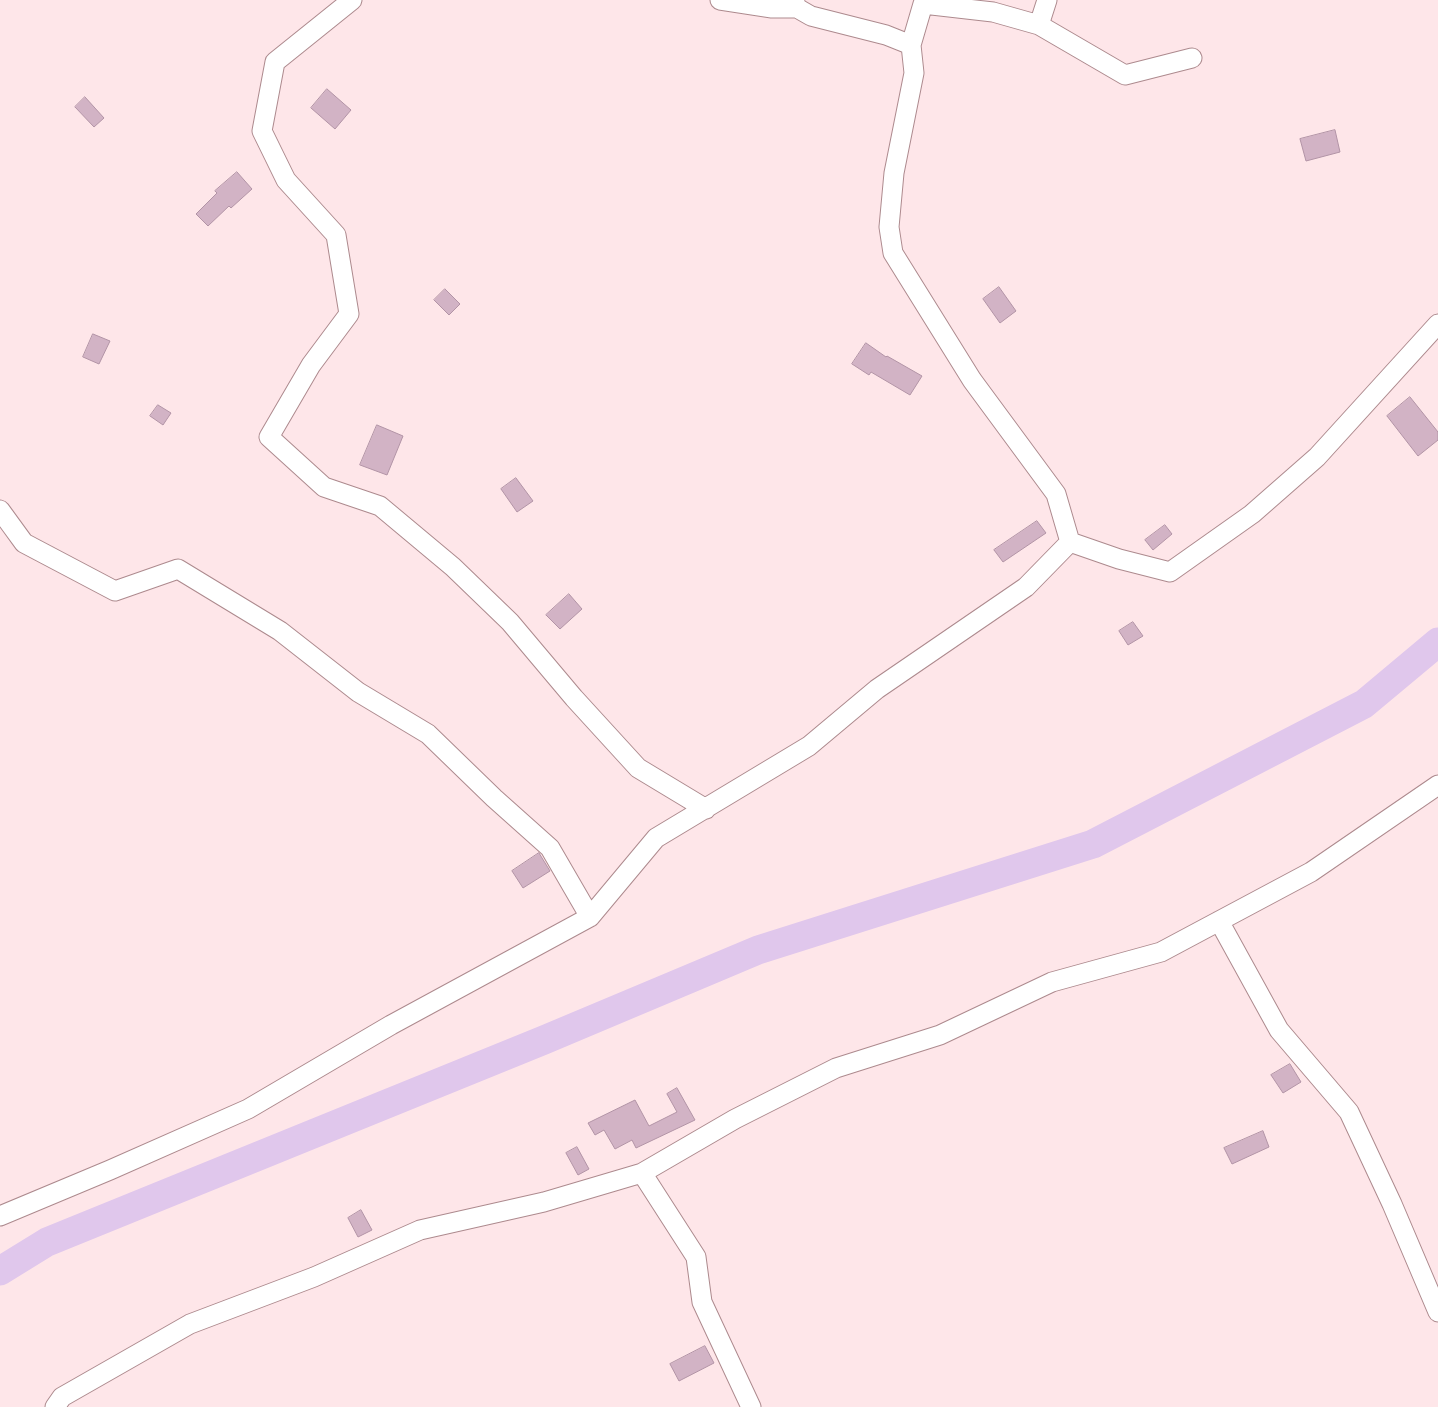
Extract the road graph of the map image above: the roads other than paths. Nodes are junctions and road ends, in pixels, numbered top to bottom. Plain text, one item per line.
1 (352, 0) edge
2 (720, 0) edge
3 (1047, 0) edge
4 (795, 4) edge
5 (1039, 25) junction
6 (911, 45) junction
7 (1192, 58) dead end
8 (1438, 324) edge
9 (0, 510) edge
10 (1070, 542) junction
11 (1438, 785) edge
12 (706, 809) junction
13 (590, 917) junction
14 (1219, 921) junction
15 (642, 1173) junction
16 (0, 1216) edge
17 (1438, 1312) edge
18 (55, 1407) edge
19 (751, 1407) edge

1 - 12 street
2 - 4 street
3 - 5 street
4 - 6 street
5 - 6 street
5 - 7 street
6 - 10 street
8 - 10 street
9 - 13 street
10 - 12 street
11 - 14 street
12 - 13 street
13 - 16 street
14 - 15 street
14 - 17 street
15 - 18 street
15 - 19 street

